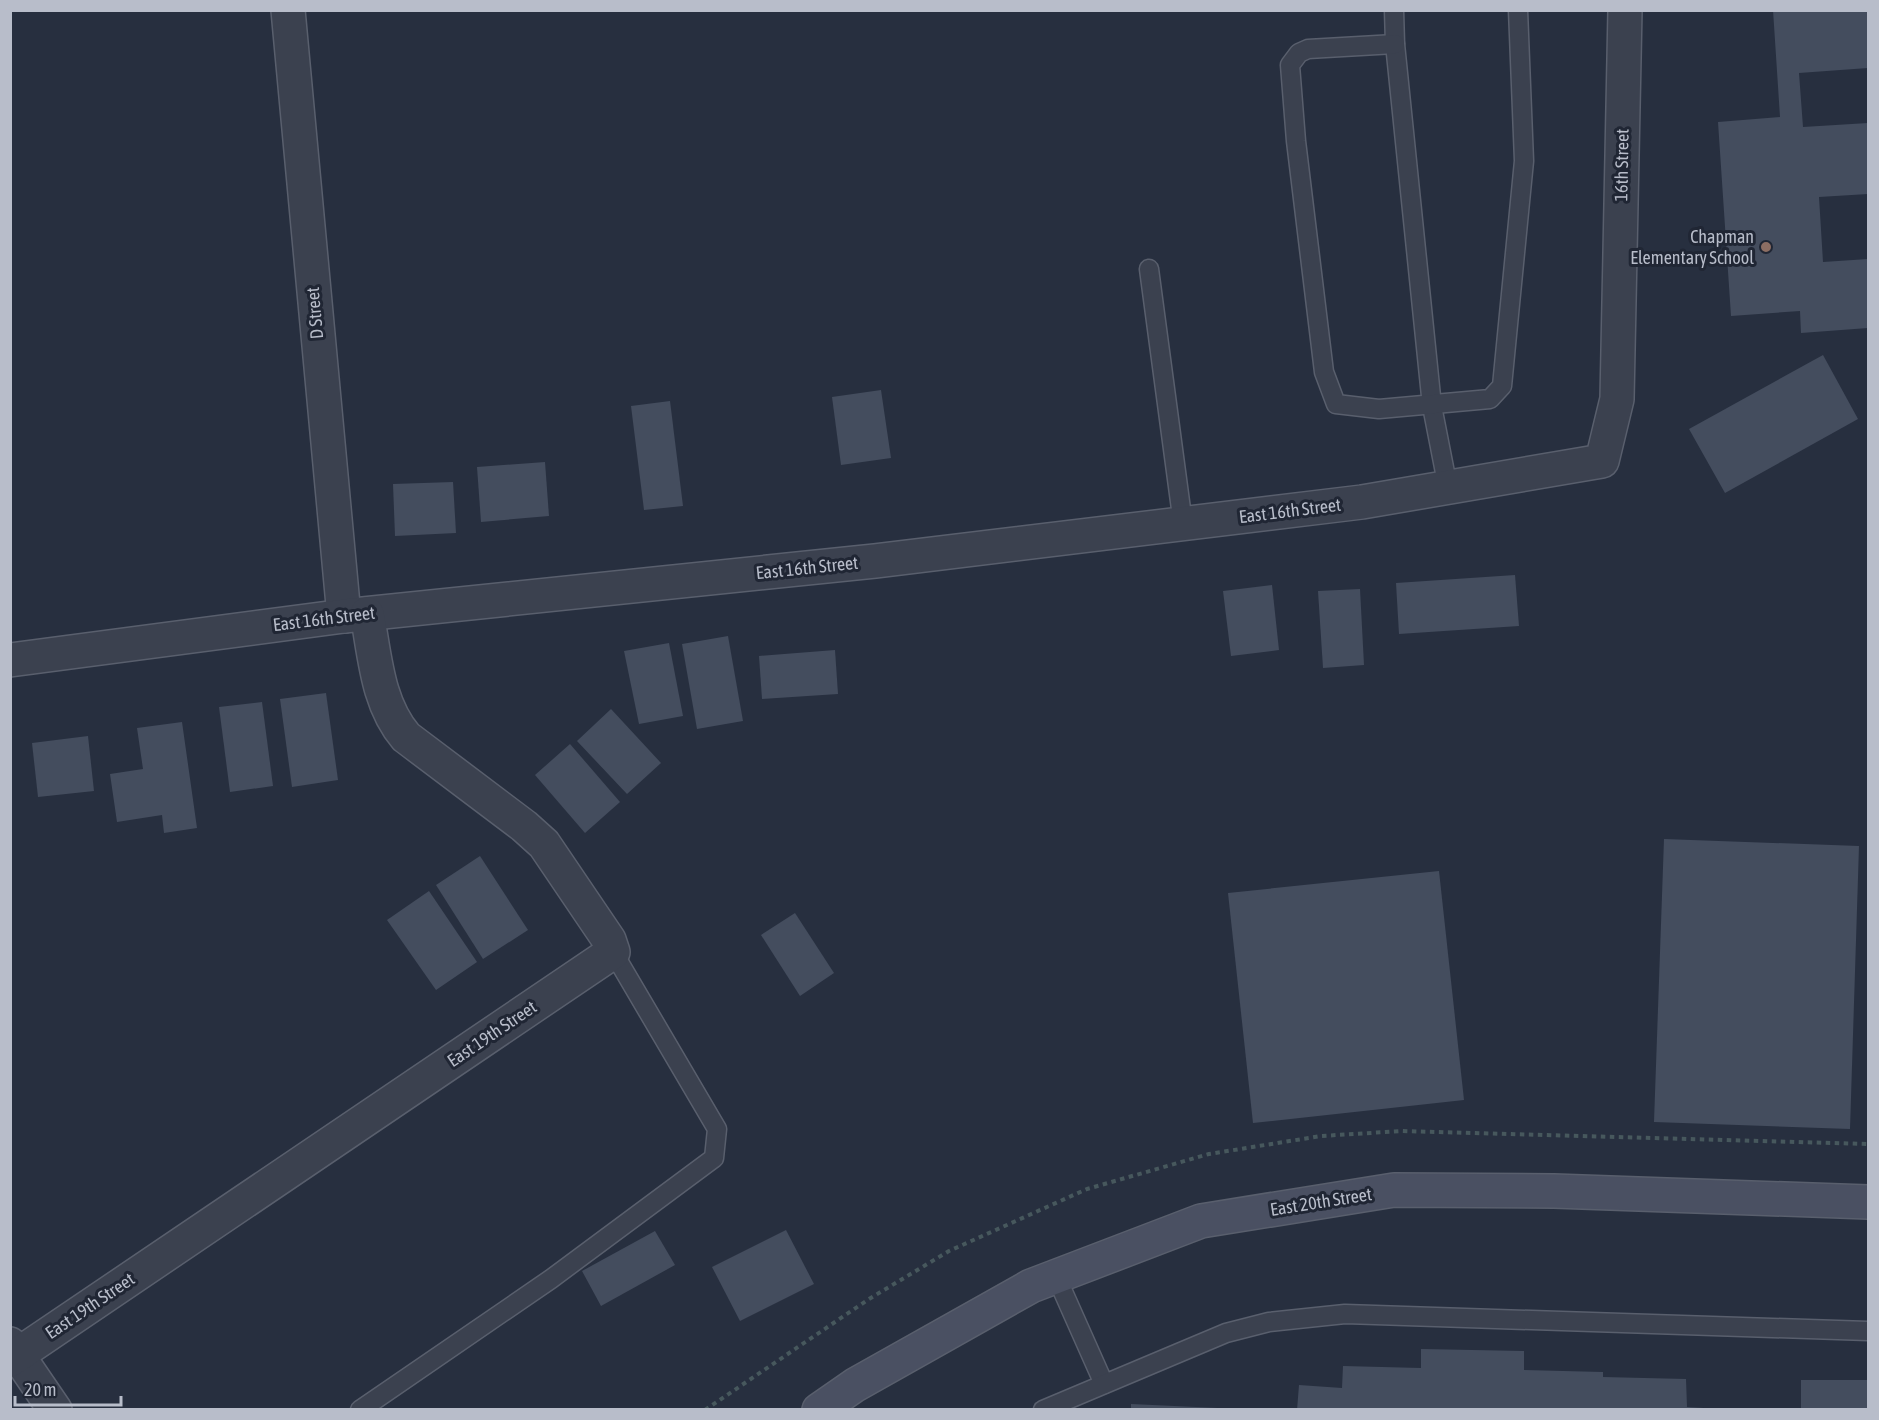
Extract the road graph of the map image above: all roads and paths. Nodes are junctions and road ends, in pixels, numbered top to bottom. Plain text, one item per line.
1 (288, 10) edge
2 (1394, 10) edge
3 (1518, 10) edge
4 (1625, 10) edge
5 (1395, 44) junction
6 (1149, 269) dead end
7 (1432, 406) junction
8 (1602, 461) joint
9 (1448, 488) junction
10 (1183, 524) junction
11 (356, 615) junction
12 (10, 660) edge
13 (613, 952) junction
14 (1869, 1202) edge
15 (1056, 1276) junction
16 (1869, 1331) edge
17 (13, 1353) edge
18 (1104, 1384) junction
19 (55, 1410) edge
20 (360, 1410) edge
21 (819, 1410) edge
22 (1043, 1410) edge

1 - 11 street, D Street
2 - 5 lane
3 - 7 lane
4 - 8 street, 16th Street
5 - 7 lane
5 - 7 lane
6 - 10 lane
7 - 9 lane
8 - 9 street, East 16th Street
9 - 10 street, East 16th Street
10 - 11 street, East 16th Street
11 - 12 street, East 16th Street
11 - 13 street
13 - 17 street, East 19th Street
13 - 20 lane
14 - 15 street, East 20th Street
15 - 18 lane
15 - 21 street, East 20th Street
16 - 18 lane
17 - 19 street
18 - 22 lane

